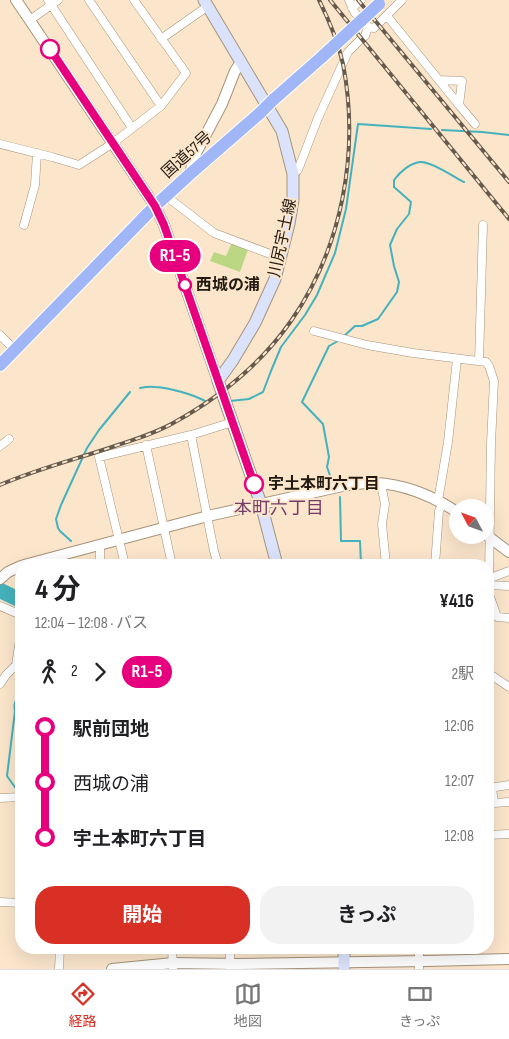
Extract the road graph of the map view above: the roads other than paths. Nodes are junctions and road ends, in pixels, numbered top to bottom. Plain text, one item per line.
1 (16, 0) edge
2 (89, 0) edge
3 (134, 0) edge
4 (361, 0) edge
5 (402, 0) edge
6 (53, 2) edge
7 (381, 2) edge
8 (206, 3) edge
9 (350, 4) edge
10 (387, 16) junction
11 (30, 20) junction
12 (368, 27) junction
13 (161, 39) junction
14 (241, 62) junction
15 (439, 80) junction
16 (459, 105) junction
17 (161, 106) junction
18 (475, 124) dead end
19 (132, 128) junction
20 (113, 142) junction
21 (0, 144) edge
22 (37, 153) junction
23 (190, 174) junction
24 (294, 174) junction
25 (166, 196) junction
26 (155, 206) junction
27 (24, 224) dead end
28 (483, 225) dead end
29 (281, 258) junction
30 (314, 331) dead end
31 (0, 335) edge
32 (14, 350) junction
33 (457, 359) junction
34 (479, 361) junction
35 (0, 365) edge
36 (218, 381) junction
37 (233, 422) junction
38 (191, 435) junction
39 (9, 439) dead end
40 (146, 445) junction
41 (0, 446) edge
42 (381, 484) junction
43 (489, 499) edge
44 (440, 502) junction
45 (261, 504) junction
46 (449, 508) edge
47 (208, 516) junction
48 (164, 528) junction
49 (119, 540) junction
50 (494, 541) edge
51 (487, 544) edge
52 (100, 545) junction
53 (509, 552) edge
54 (46, 559) edge
55 (100, 559) edge
56 (124, 559) edge
57 (171, 559) edge
58 (216, 559) edge
59 (275, 559) edge
60 (385, 559) edge
61 (435, 559) edge
62 (488, 559) edge
63 (15, 569) edge
64 (509, 570) edge
65 (494, 577) edge
66 (0, 579) edge
67 (494, 582) edge
68 (509, 586) edge
69 (0, 606) edge
70 (494, 608) edge
71 (15, 612) edge
72 (509, 618) edge
73 (15, 666) edge
74 (494, 677) edge
75 (0, 684) edge
76 (509, 687) edge
77 (509, 785) edge
78 (494, 787) edge
79 (15, 797) edge
80 (0, 798) edge
81 (509, 802) edge
82 (494, 803) edge
83 (509, 834) edge
84 (494, 835) edge
85 (0, 902) edge
86 (15, 903) edge
87 (60, 954) edge
88 (230, 954) edge
89 (509, 958) edge
90 (419, 965) edge
91 (173, 966) edge
92 (344, 966) edge
93 (230, 967) edge
94 (141, 968) edge
95 (59, 969) edge
96 (112, 969) edge

1 - 11 street
2 - 17 street
3 - 13 street
4 - 9 street
5 - 10 street
6 - 11 street
6 - 19 street
7 - 23 highway, 国道57号, bridge
8 - 13 street
8 - 14 main road, 川尻宇土線
9 - 12 street
10 - 12 street
10 - 15 street
11 - 20 street
12 - 24 street
13 - 17 street
14 - 23 street
14 - 24 main road, 川尻宇土線
15 - 16 street
15 - 16 street
16 - 18 street
17 - 19 street
19 - 20 street
20 - 22 street
20 - 26 street
21 - 22 street
22 - 27 street
23 - 25 highway, 国道57号
24 - 29 main road, 川尻宇土線
25 - 26 highway, 国道57号
25 - 29 street
26 - 32 highway, 国道57号
26 - 36 street
28 - 34 street
29 - 36 main road, 川尻宇土線
30 - 33 street
31 - 32 street
32 - 35 highway, 国道57号
33 - 34 street
33 - 44 street
34 - 43 street
36 - 37 main road
37 - 38 street
37 - 45 main road
38 - 40 street
38 - 47 street
39 - 41 street
40 - 48 street
40 - 49 street
42 - 44 street
42 - 45 street
42 - 60 street
44 - 46 street
44 - 61 street
45 - 47 street
45 - 59 main road
47 - 48 street
47 - 58 street
48 - 49 street
48 - 57 street
49 - 52 street
49 - 56 street
50 - 53 street
51 - 62 street
52 - 54 street
52 - 55 street
63 - 66 street
64 - 65 street
67 - 68 street
69 - 71 street
70 - 72 street
73 - 75 street
74 - 76 street
77 - 78 street
79 - 80 street
81 - 82 street
83 - 84 street
85 - 86 street
87 - 95 street
88 - 93 street
89 - 90 street
90 - 92 street
91 - 93 street
91 - 94 street
92 - 93 street
94 - 96 street

